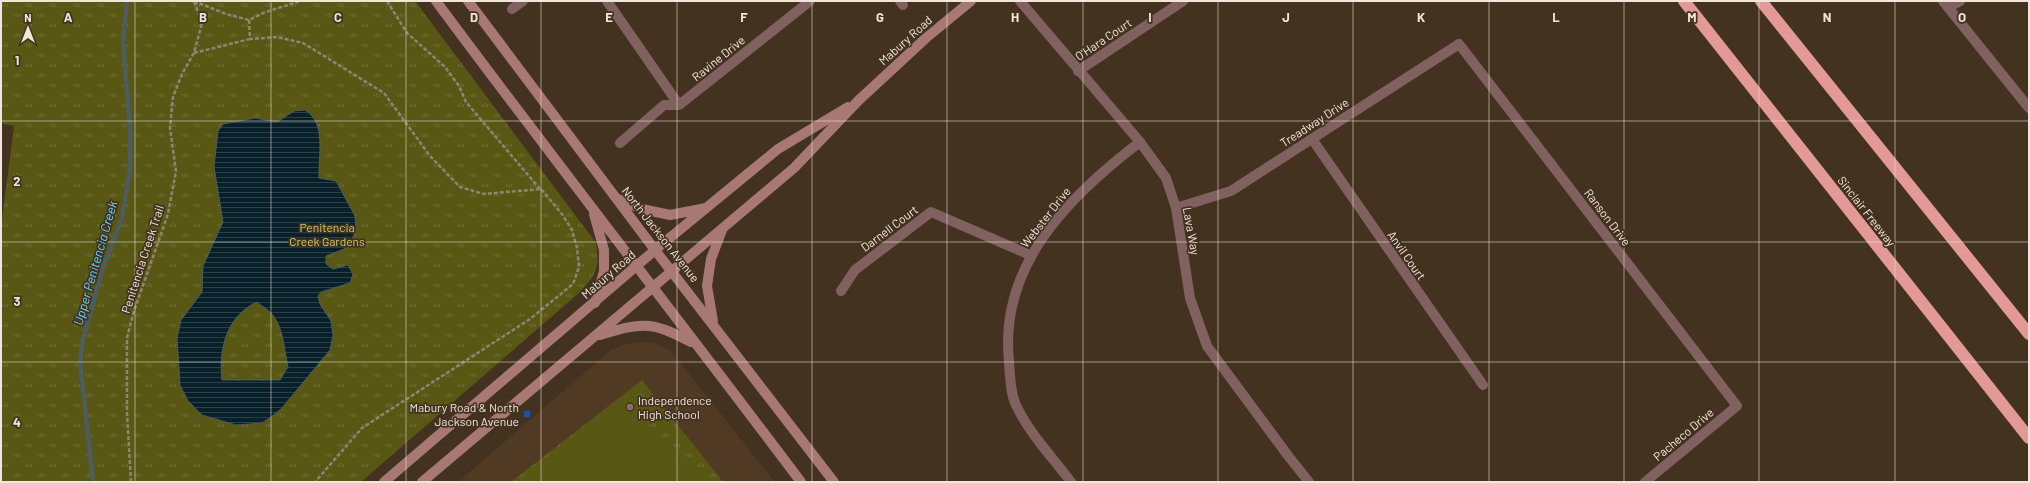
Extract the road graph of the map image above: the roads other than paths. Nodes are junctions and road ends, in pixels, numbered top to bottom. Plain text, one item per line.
1 (436, 1) edge
2 (468, 1) edge
3 (523, 1) edge
4 (607, 1) edge
5 (810, 1) edge
6 (971, 1) edge
7 (1020, 1) edge
8 (1183, 1) edge
9 (1684, 1) edge
10 (1761, 1) edge
11 (1960, 1) edge
12 (1946, 4) edge
13 (512, 9) dead end
14 (1459, 44) joint
15 (1078, 71) junction
16 (859, 100) junction
17 (679, 105) junction
18 (2029, 108) edge
19 (1312, 139) junction
20 (1140, 142) junction
21 (620, 143) dead end
22 (617, 199) junction
23 (708, 207) junction
24 (592, 208) junction
25 (1176, 208) junction
26 (723, 228) junction
27 (656, 250) junction
28 (1030, 256) junction
29 (637, 266) junction
30 (672, 271) junction
31 (652, 288) junction
32 (841, 291) dead end
33 (595, 303) junction
34 (713, 323) junction
35 (2029, 334) edge
36 (596, 336) junction
37 (695, 344) junction
38 (1482, 384) dead end
39 (1737, 406) joint
40 (2029, 438) edge
41 (384, 482) edge
42 (422, 482) edge
43 (801, 482) edge
44 (834, 482) edge
45 (1071, 482) edge
46 (1309, 482) edge
47 (1645, 482) edge

1 - 24 main road
2 - 22 main road, North Jackson Avenue
3 - 13 street
4 - 17 street
5 - 17 street, Ravine Drive
6 - 16 main road, Mabury Road
7 - 15 street, Lava Way
8 - 15 street, O'Hara Court
9 - 40 highway, Sinclair Freeway
10 - 35 highway
11 - 12 street
12 - 18 street
14 - 19 street, Treadway Drive
14 - 39 street, Ranson Drive
15 - 20 street, Lava Way
16 - 23 main road, Mabury Road
16 - 26 main road, Mabury Road
17 - 21 street
19 - 25 street, Treadway Drive
19 - 38 street, Anvil Court
20 - 25 street, Lava Way
20 - 28 street, Webster Drive
22 - 23 main road
22 - 27 main road, North Jackson Avenue
23 - 27 main road, Mabury Road
24 - 29 main road
24 - 33 main road
25 - 46 street, Lava Way
26 - 30 main road, Mabury Road
26 - 34 main road
27 - 29 main road, Mabury Road
27 - 30 main road, North Jackson Avenue
28 - 32 street, Darnell Court
28 - 45 street, Webster Drive
29 - 31 main road
29 - 33 main road, Mabury Road
30 - 31 main road, Mabury Road
30 - 34 main road, North Jackson Avenue
31 - 36 main road, Mabury Road
31 - 37 main road
33 - 41 main road, Mabury Road
34 - 44 main road, North Jackson Avenue
36 - 37 main road
36 - 42 main road, Mabury Road
37 - 43 main road
39 - 47 street, Pacheco Drive

